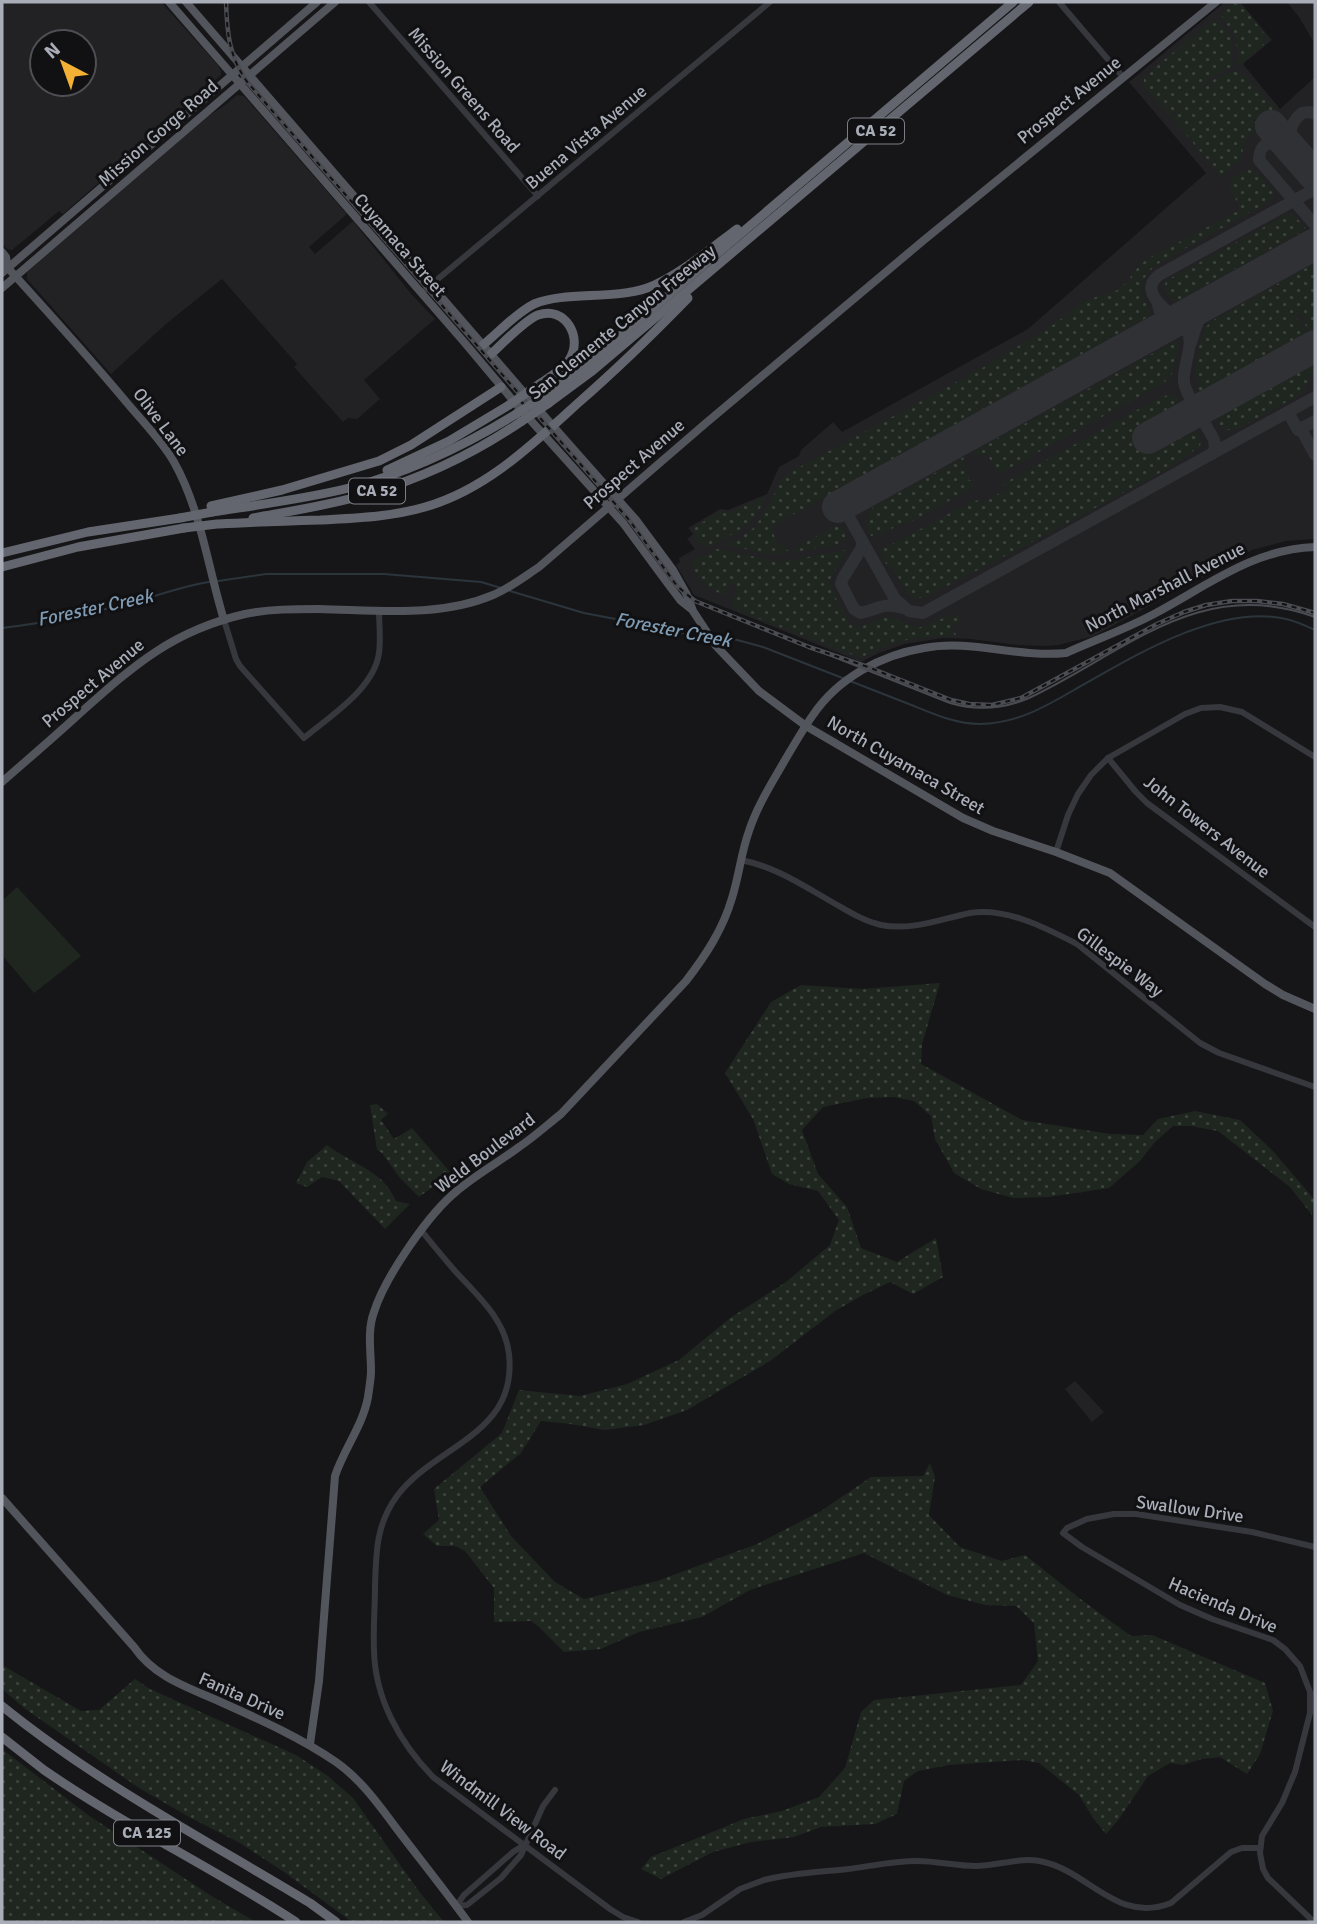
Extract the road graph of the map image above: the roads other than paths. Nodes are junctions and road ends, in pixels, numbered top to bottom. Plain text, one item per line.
1 (169, 2) edge
2 (186, 2) edge
3 (317, 2) edge
4 (335, 2) edge
5 (369, 2) edge
6 (770, 2) edge
7 (1013, 2) edge
8 (1029, 2) edge
9 (1059, 2) edge
10 (1216, 2) edge
11 (242, 66) junction
12 (233, 74) junction
13 (249, 74) junction
14 (1123, 77) junction
15 (240, 82) junction
16 (127, 165) junction
17 (803, 180) junction
18 (94, 194) junction
19 (537, 196) junction
20 (101, 203) junction
21 (70, 229) junction
22 (2, 252) edge
23 (723, 261) junction
24 (4, 269) edge
25 (15, 276) junction
26 (431, 284) junction
27 (2, 288) edge
28 (421, 293) junction
29 (483, 345) junction
30 (491, 354) junction
31 (501, 387) junction
32 (546, 400) junction
33 (519, 418) junction
34 (553, 426) junction
35 (544, 436) junction
36 (294, 499) junction
37 (618, 499) junction
38 (609, 506) junction
39 (211, 509) junction
40 (218, 524) junction
41 (1315, 547) edge
42 (2, 554) edge
43 (2, 567) edge
44 (379, 610) junction
45 (693, 611) junction
46 (224, 620) junction
47 (806, 726) junction
48 (1315, 757) edge
49 (1108, 758) junction
50 (2, 782) edge
51 (1056, 852) junction
52 (741, 860) junction
53 (1315, 927) edge
54 (1315, 1009) edge
55 (1315, 1087) edge
56 (421, 1230) junction
57 (2, 1498) edge
58 (1063, 1533) joint
59 (1315, 1547) edge
60 (2, 1706) edge
61 (2, 1737) edge
62 (310, 1744) junction
63 (555, 1790) dead end
64 (524, 1845) junction
65 (1260, 1848) junction
66 (456, 1906) junction
67 (296, 1922) edge
68 (336, 1922) edge
69 (468, 1922) edge
70 (638, 1922) edge
71 (684, 1922) edge
72 (1314, 1922) edge

1 - 12 main road, Cuyamaca Street
2 - 11 main road, Cuyamaca Street
3 - 11 main road, Mission Gorge Road
4 - 13 main road, Mission Gorge Road
5 - 19 street, Mission Greens Road
6 - 19 street, Buena Vista Avenue
7 - 17 highway, San Clemente Canyon Freeway / CA 52
8 - 23 highway, San Clemente Canyon Freeway / CA 52
9 - 14 street
10 - 14 main road, Prospect Avenue
11 - 12 main road, Mission Gorge Road
11 - 13 main road, Cuyamaca Street
12 - 15 main road, Cuyamaca Street
12 - 16 main road, Mission Gorge Road
13 - 15 main road, Mission Gorge Road
13 - 26 main road, Cuyamaca Street
14 - 37 main road, Prospect Avenue
15 - 20 main road, Mission Gorge Road
15 - 28 main road, Cuyamaca Street
16 - 18 main road, Mission Gorge Road
16 - 20 main road
17 - 29 highway
17 - 32 highway, San Clemente Canyon Freeway / CA 52
18 - 21 main road
18 - 24 main road, Mission Gorge Road
19 - 26 street, Buena Vista Avenue
20 - 21 main road, Mission Gorge Road
21 - 25 main road, Mission Gorge Road
22 - 24 main road
23 - 32 highway, San Clemente Canyon Freeway / CA 52
23 - 34 highway
24 - 25 main road, Olive Lane
25 - 27 main road, Mission Gorge Road
25 - 46 main road, Olive Lane
26 - 28 street, Buena Vista Avenue
26 - 29 main road, Cuyamaca Street
28 - 31 main road, Cuyamaca Street
29 - 30 main road, Cuyamaca Street
30 - 34 main road, Cuyamaca Street
30 - 36 highway, bridge
31 - 35 main road, Cuyamaca Street
31 - 39 highway
32 - 33 highway, San Clemente Canyon Freeway / CA 52, bridge
33 - 36 highway, San Clemente Canyon Freeway / CA 52
33 - 40 highway, San Clemente Canyon Freeway / CA 52
34 - 35 highway
34 - 37 main road, Cuyamaca Street
35 - 38 main road, Cuyamaca Street
35 - 40 highway
36 - 39 highway, San Clemente Canyon Freeway / CA 52
37 - 38 main road, Prospect Avenue
37 - 45 main road, North Cuyamaca Street
38 - 44 main road, Prospect Avenue
38 - 45 main road, North Cuyamaca Street
39 - 42 highway, San Clemente Canyon Freeway / CA 52, bridge
40 - 43 highway, San Clemente Canyon Freeway / CA 52, bridge
41 - 47 main road, North Marshall Avenue
44 - 46 main road, Prospect Avenue
44 - 46 street
45 - 47 main road, North Cuyamaca Street
46 - 50 main road, Prospect Avenue
47 - 51 main road, North Cuyamaca Street
47 - 52 main road, Weld Boulevard
48 - 49 street
49 - 51 street
49 - 53 street, John Towers Avenue
51 - 54 main road, North Cuyamaca Street
52 - 55 street, Gillespie Way
52 - 56 main road, Weld Boulevard
56 - 62 main road, Weld Boulevard
56 - 64 street, Windmill View Road
57 - 62 main road, Fanita Drive
58 - 59 street, Swallow Drive
58 - 65 street, Hacienda Drive
60 - 68 highway, CA 125
61 - 67 highway, CA 125
62 - 66 main road, Fanita Drive
63 - 64 street
64 - 66 street
64 - 66 street
64 - 70 street, Windmill View Road
65 - 71 street
65 - 72 street
66 - 69 main road, Fanita Drive

